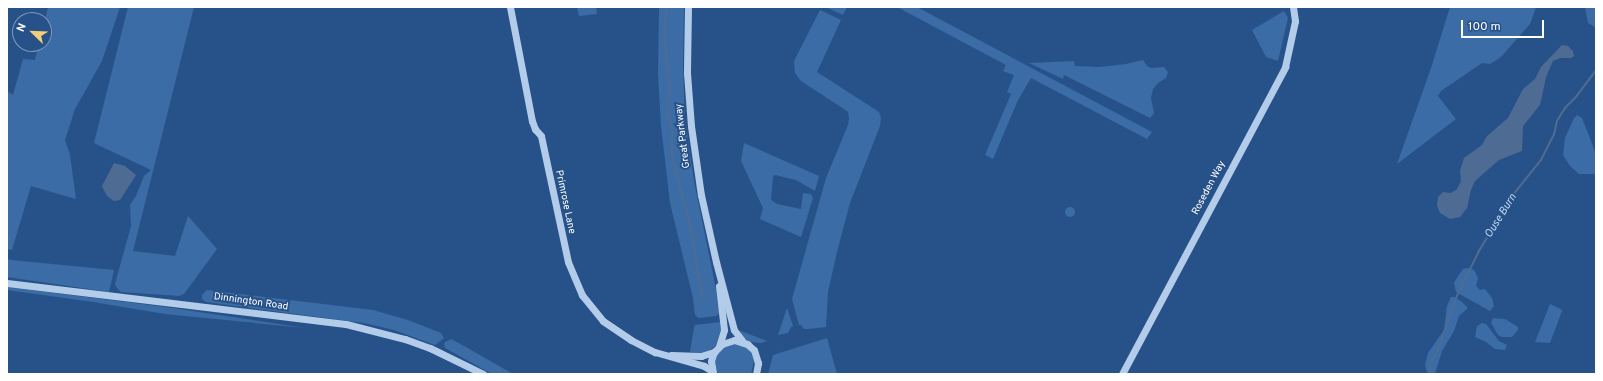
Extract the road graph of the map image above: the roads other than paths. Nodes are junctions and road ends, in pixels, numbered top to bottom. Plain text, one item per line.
1 (510, 7) edge
2 (688, 7) edge
3 (1293, 7) edge
4 (716, 262) junction
5 (7, 283) edge
6 (743, 342) junction
7 (719, 346) junction
8 (714, 352) junction
9 (669, 355) junction
10 (713, 372) edge
11 (757, 373) edge
12 (483, 374) edge
13 (1122, 374) edge

1 - 9 street, Primrose Lane
2 - 4 street, Great Parkway
3 - 13 street, Roseden Way
4 - 6 street, Great Parkway
4 - 7 street, Great Parkway
5 - 12 street, Dinnington Road
6 - 7 street
6 - 11 street, Great Parkway
7 - 8 street, Great Parkway
8 - 9 street, Primrose Lane
8 - 10 street
9 - 10 street, Primrose Lane

